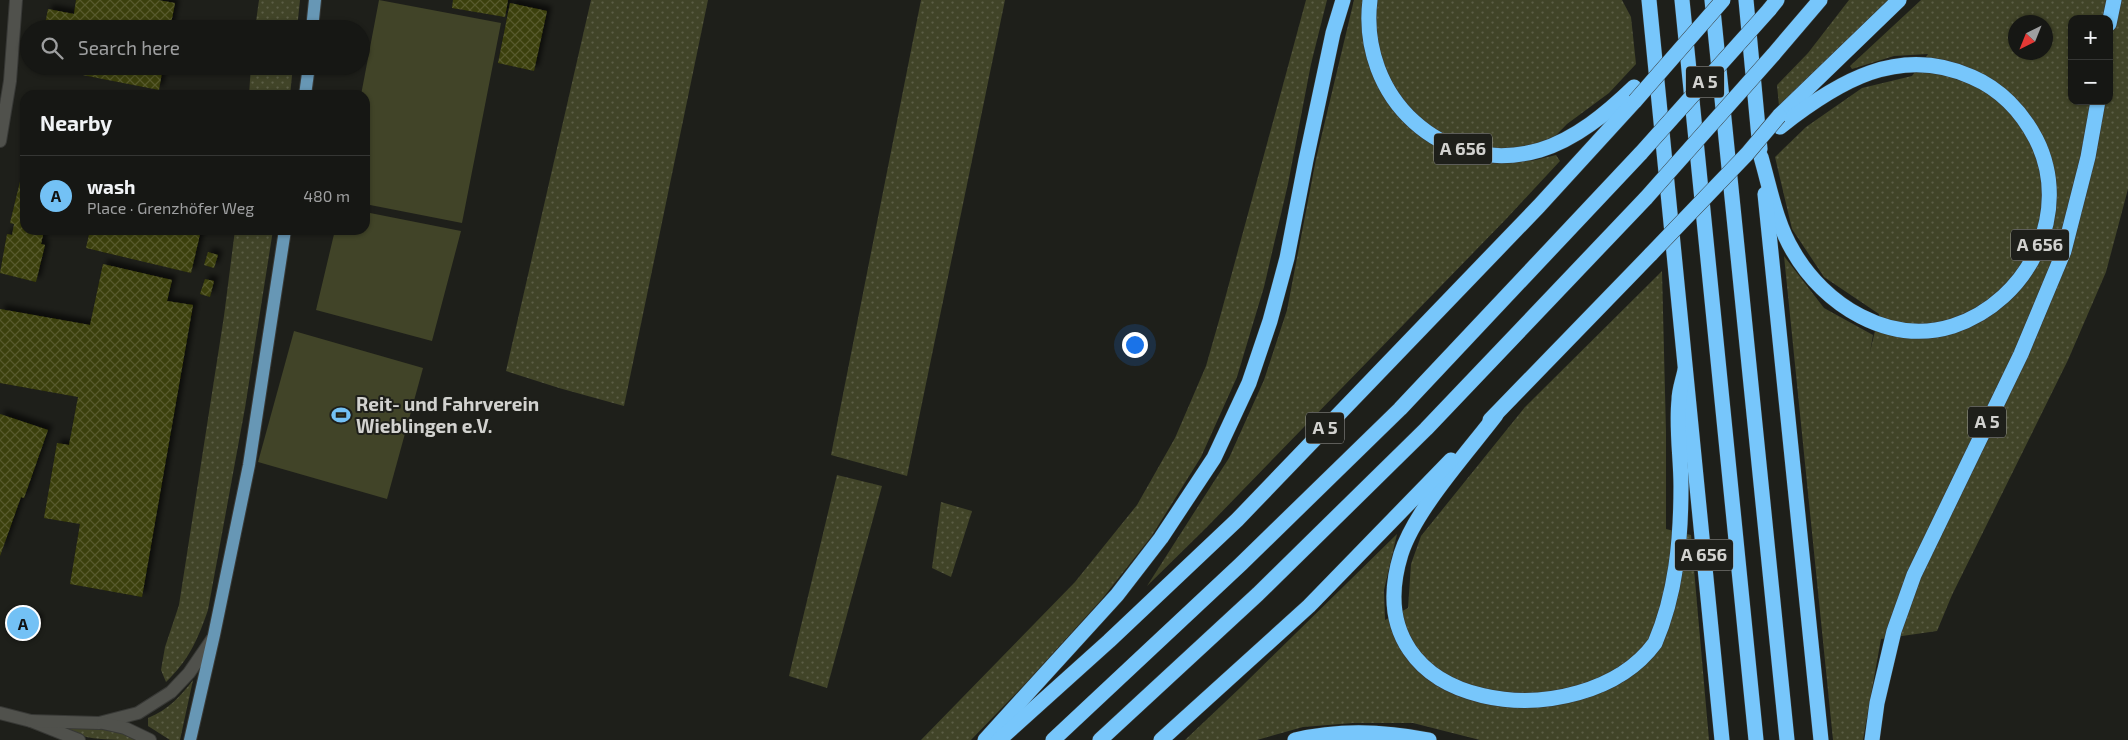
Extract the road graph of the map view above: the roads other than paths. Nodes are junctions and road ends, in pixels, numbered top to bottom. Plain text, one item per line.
1 (16, 0) edge
2 (315, 0) edge
3 (1343, 0) edge
4 (1370, 0) edge
5 (1641, 0) edge
6 (1649, 0) edge
7 (1682, 0) edge
8 (1712, 0) edge
9 (1724, 0) edge
10 (1746, 0) edge
11 (1820, 0) edge
12 (1899, 0) edge
13 (2114, 0) edge
14 (1773, 5) edge
15 (2111, 15) edge
16 (313, 20) edge
17 (1653, 36) junction
18 (308, 75) edge
19 (306, 90) edge
20 (1634, 94) junction
21 (2097, 105) edge
22 (1780, 122) junction
23 (0, 141) edge
24 (1754, 155) junction
25 (284, 235) edge
26 (1685, 370) junction
27 (1496, 415) junction
28 (214, 635) junction
29 (1626, 688) dead end
30 (1434, 691) dead end
31 (0, 713) edge
32 (31, 721) junction
33 (99, 722) junction
34 (79, 740) edge
35 (150, 740) edge
36 (190, 740) edge
37 (985, 740) edge
38 (999, 740) edge
39 (1053, 740) edge
40 (1100, 740) edge
41 (1161, 740) edge
42 (1295, 740) edge
43 (1429, 740) edge
44 (1722, 740) edge
45 (1756, 740) edge
46 (1787, 740) edge
47 (1821, 740) edge
48 (1872, 740) edge

1 - 23 street
2 - 16 main road
3 - 37 highway
4 - 20 highway, A 656
5 - 17 highway
6 - 17 highway
7 - 45 highway, A 656
8 - 46 highway
9 - 20 highway, bridge
10 - 24 highway
11 - 40 highway, A 5, bridge
12 - 22 highway
13 - 15 highway
14 - 39 highway, A 5, bridge
17 - 26 highway
18 - 19 main road
20 - 38 highway, A 5
21 - 48 highway, A 5
22 - 24 highway, A 656, bridge
22 - 24 highway, A 656
24 - 27 highway, bridge
24 - 47 highway
25 - 28 main road
26 - 29 highway
26 - 44 highway, A 656
27 - 30 highway
27 - 41 highway
28 - 33 street
28 - 36 main road
31 - 32 street
32 - 33 street
32 - 34 street
33 - 35 street
42 - 43 highway

